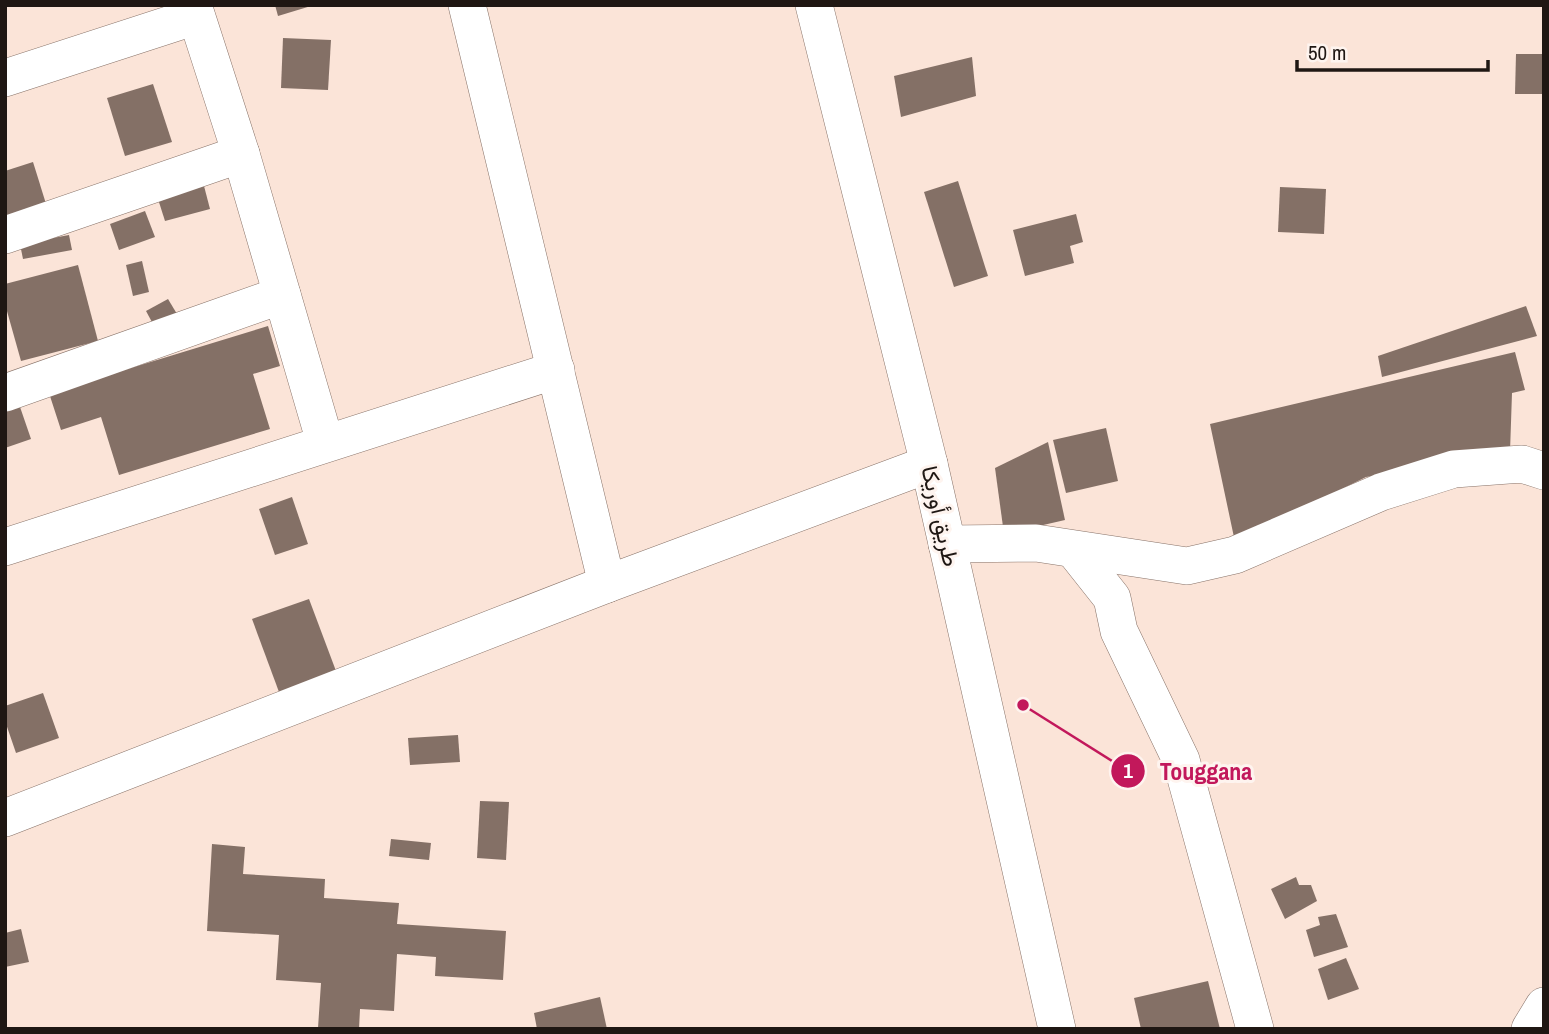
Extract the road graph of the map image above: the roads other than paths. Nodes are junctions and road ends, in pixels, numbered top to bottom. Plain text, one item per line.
1 (467, 5) edge
2 (814, 5) edge
3 (194, 10) edge
4 (5, 78) edge
5 (240, 154) junction
6 (5, 235) edge
7 (282, 295) junction
8 (556, 370) junction
9 (5, 393) edge
10 (325, 442) junction
11 (929, 464) junction
12 (1544, 471) edge
13 (947, 544) junction
14 (5, 547) edge
15 (1074, 550) junction
16 (607, 584) junction
17 (5, 818) edge
18 (1544, 1006) edge
19 (1057, 1029) edge
20 (1255, 1029) edge
21 (1530, 1029) edge

1 - 8 street
2 - 11 street, طريق أوريكا
3 - 4 street
3 - 5 street
5 - 6 street
5 - 7 street
7 - 9 street
7 - 10 street
8 - 10 street
8 - 16 street
10 - 14 street
11 - 13 street, طريق أوريكا
11 - 16 street
12 - 15 street
13 - 15 street
13 - 19 street, طريق أوريكا
15 - 20 street
16 - 17 street
18 - 21 street

